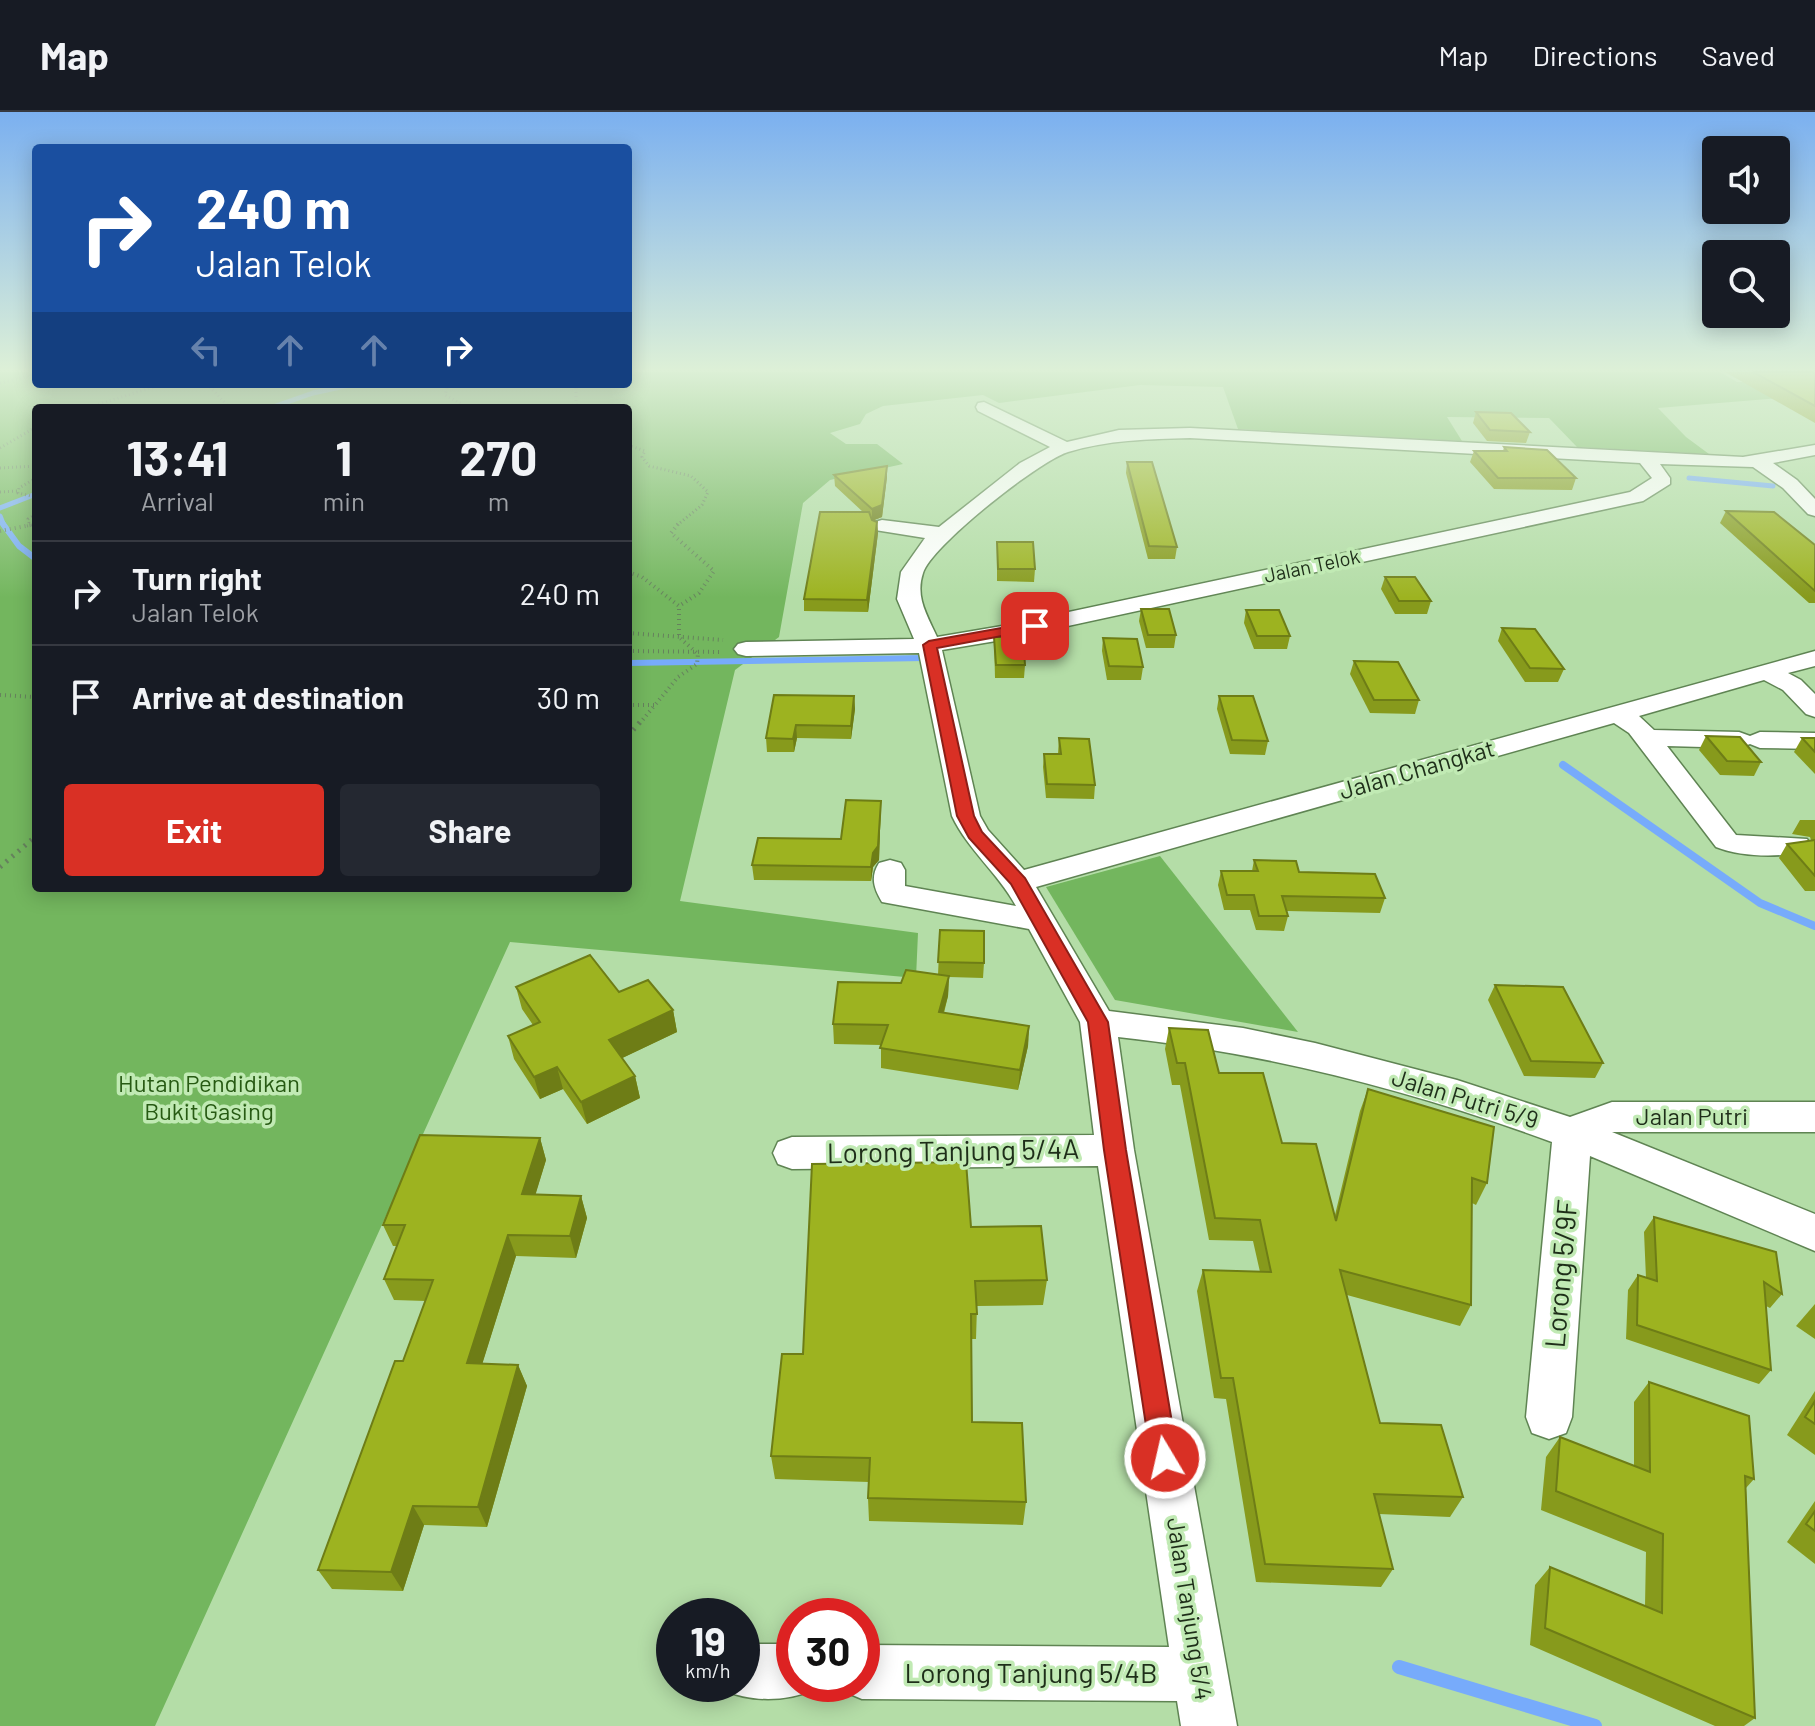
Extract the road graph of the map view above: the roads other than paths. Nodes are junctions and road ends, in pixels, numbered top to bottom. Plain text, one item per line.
1 (1064, 447) edge
2 (1455, 447) edge
3 (1815, 450) edge
4 (1645, 457) junction
5 (1759, 462) junction
6 (1815, 510) edge
7 (882, 526) dead end
8 (943, 534) junction
9 (929, 645) junction
10 (746, 649) road end
11 (1815, 658) edge
12 (1767, 672) junction
13 (1815, 709) edge
14 (1619, 714) junction
15 (1647, 738) junction
16 (1815, 741) edge
17 (1796, 845) edge
18 (890, 870) dead end
19 (1018, 882) junction
20 (1039, 921) junction
21 (1098, 1022) junction
22 (1815, 1117) edge
23 (1572, 1132) junction
24 (1115, 1150) junction
25 (792, 1153) dead end
26 (1815, 1233) edge
27 (1549, 1417) dead end
28 (880, 1672) edge
29 (1199, 1674) junction
30 (1209, 1726) edge

1 - 8 street, Jalan Tanjung 5/4
2 - 4 street, Jalan Tanjung 5/4
3 - 5 street, Jalan Tanjung 5/4
4 - 5 street, Jalan Tanjung 5/4
4 - 9 street, Jalan Telok
5 - 6 street
7 - 8 street
8 - 9 street, Jalan Tanjung 5/4
9 - 10 street
9 - 19 street, Jalan Tanjung 5/4
11 - 12 street, Jalan Changkat
12 - 13 street
12 - 14 street, Jalan Changkat
14 - 15 street
14 - 19 street, Jalan Changkat
15 - 16 street
15 - 17 street
18 - 20 street
19 - 20 street, Jalan Tanjung 5/4
20 - 21 street, Jalan Tanjung 5/4
21 - 23 street, Jalan Putri 5/9
21 - 24 street, Jalan Tanjung 5/4
22 - 23 street, Jalan Putri
23 - 26 street, Jalan Putri 5/9
23 - 27 street, Lorong 5/9F
24 - 25 street, Lorong Tanjung 5/4A
24 - 29 street, Jalan Tanjung 5/4
28 - 29 street, Lorong Tanjung 5/4B
29 - 30 street, Jalan Tanjung 5/4

